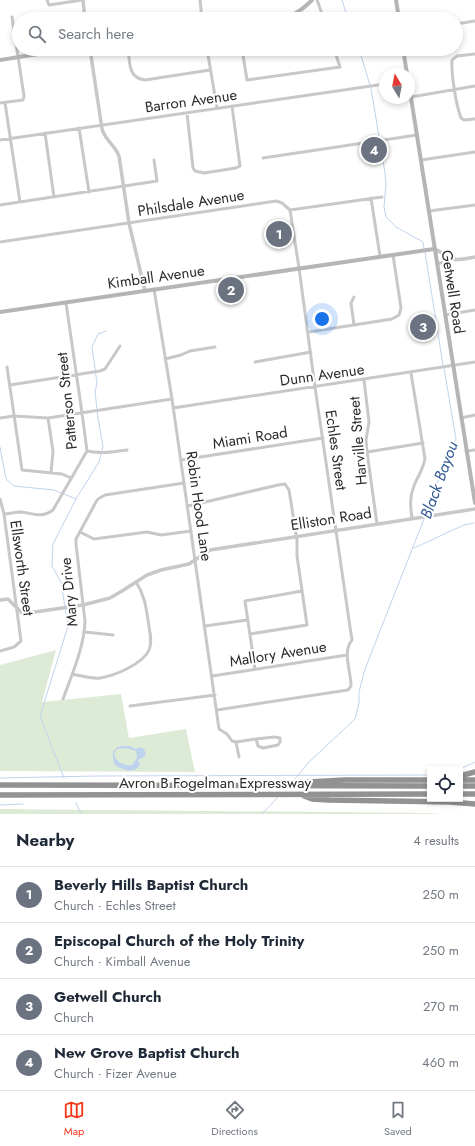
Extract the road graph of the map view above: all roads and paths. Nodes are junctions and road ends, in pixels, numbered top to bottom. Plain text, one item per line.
1 (47, 0) edge
2 (82, 0) edge
3 (200, 0) edge
4 (312, 0) edge
5 (317, 0) edge
6 (396, 0) edge
7 (84, 12) edge
8 (201, 12) edge
9 (298, 12) edge
10 (321, 12) edge
11 (398, 12) edge
12 (475, 21) edge
13 (463, 23) edge
14 (475, 54) edge
15 (463, 55) edge
16 (27, 56) edge
17 (91, 56) edge
18 (129, 56) edge
19 (208, 56) edge
20 (243, 56) edge
21 (336, 56) edge
22 (404, 56) edge
23 (457, 56) edge
24 (18, 57) junction
25 (0, 60) edge
26 (406, 68) edge
27 (210, 70) junction
28 (379, 85) edge
29 (475, 86) edge
30 (455, 89) junction
31 (415, 95) edge
32 (0, 103) edge
33 (5, 103) junction
34 (412, 104) edge
35 (232, 106) junction
36 (217, 108) junction
37 (187, 113) junction
38 (475, 120) edge
39 (101, 125) junction
40 (79, 128) junction
41 (45, 133) junction
42 (417, 135) junction
43 (11, 138) junction
44 (0, 140) edge
45 (475, 152) edge
46 (263, 158) dead end
47 (154, 160) dead end
48 (421, 160) junction
49 (123, 186) junction
50 (89, 192) junction
51 (54, 197) junction
52 (382, 197) dead end
53 (371, 198) junction
54 (20, 202) junction
55 (0, 205) edge
56 (475, 205) edge
57 (290, 210) junction
58 (429, 211) junction
59 (129, 223) junction
60 (0, 242) edge
61 (434, 249) junction
62 (393, 255) junction
63 (380, 256) junction
64 (475, 257) edge
65 (455, 259) junction
66 (437, 264) junction
67 (299, 268) junction
68 (154, 289) junction
69 (145, 290) junction
70 (354, 297) dead end
71 (66, 303) junction
72 (475, 310) edge
73 (0, 312) edge
74 (445, 315) junction
75 (354, 325) junction
76 (309, 332) junction
77 (120, 346) dead end
78 (215, 347) dead end
79 (311, 352) junction
80 (165, 359) junction
81 (255, 362) dead end
82 (475, 362) edge
83 (453, 365) junction
84 (7, 367) dead end
85 (411, 373) junction
86 (77, 375) junction
87 (364, 380) junction
88 (10, 385) junction
89 (315, 387) junction
90 (172, 399) junction
91 (173, 408) junction
92 (82, 413) junction
93 (475, 415) edge
94 (14, 416) junction
95 (0, 418) edge
96 (48, 418) junction
97 (461, 418) junction
98 (323, 438) junction
99 (423, 443) junction
100 (127, 450) dead end
101 (475, 450) edge
102 (87, 451) junction
103 (466, 451) junction
104 (367, 452) junction
105 (181, 460) junction
106 (51, 473) junction
107 (71, 478) junction
108 (184, 483) junction
109 (0, 499) edge
110 (475, 503) edge
111 (188, 506) junction
112 (475, 509) edge
113 (4, 514) junction
114 (412, 519) junction
115 (377, 524) junction
116 (336, 530) junction
117 (191, 531) junction
118 (80, 532) junction
119 (296, 536) junction
120 (194, 561) junction
121 (136, 582) junction
122 (302, 591) junction
123 (0, 600) edge
124 (83, 605) junction
125 (16, 608) junction
126 (247, 620) junction
127 (205, 626) junction
128 (85, 632) junction
129 (250, 634) junction
130 (113, 635) dead end
131 (0, 651) edge
132 (347, 654) junction
133 (256, 669) junction
134 (72, 674) junction
135 (212, 676) junction
136 (215, 695) junction
137 (63, 700) dead end
138 (130, 706) dead end
139 (217, 710) junction
140 (256, 739) junction
141 (236, 742) junction
142 (239, 757) dead end
143 (475, 772) edge
144 (463, 775) edge
145 (427, 780) edge
146 (463, 780) edge
147 (475, 780) edge
148 (305, 784) junction
149 (0, 785) edge
150 (427, 786) edge
151 (463, 786) edge
152 (475, 786) edge
153 (427, 794) edge
154 (463, 794) edge
155 (475, 794) edge
156 (0, 795) edge
157 (298, 795) junction
158 (463, 801) edge
159 (475, 801) edge
160 (427, 802) edge
161 (450, 802) edge
162 (475, 804) edge

1 - 2 street
2 - 7 street
3 - 8 street
4 - 9 main road
5 - 10 street
6 - 11 main road
12 - 13 street
14 - 15 street
16 - 24 main road
17 - 39 street
18 - 27 street
19 - 27 street
20 - 21 street
22 - 26 main road
23 - 30 street
24 - 25 main road
24 - 33 street
27 - 36 street
28 - 35 street, Barron Avenue
29 - 30 street
30 - 31 street
30 - 38 street
32 - 33 street
33 - 43 street
34 - 42 main road, Getwell Road
35 - 36 street, Barron Avenue
35 - 37 street
36 - 37 street, Barron Avenue
37 - 39 street, Barron Avenue
39 - 40 street, Barron Avenue
39 - 49 street
40 - 41 street, Barron Avenue
40 - 50 street
41 - 43 street, Barron Avenue
41 - 51 street
42 - 46 street
42 - 48 main road, Getwell Road
43 - 44 street, Barron Avenue
43 - 54 street
45 - 48 street
47 - 49 street
48 - 58 main road, Getwell Road
49 - 50 street
49 - 59 street
50 - 51 street
51 - 54 street
52 - 53 street
53 - 57 street
53 - 63 street
54 - 55 street
56 - 58 street
57 - 59 street, Philsdale Avenue
57 - 67 street, Echles Street
58 - 61 main road, Getwell Road
59 - 60 street, Philsdale Avenue
59 - 69 street
61 - 62 main road, Kimball Avenue
61 - 65 street
61 - 66 main road, Getwell Road
62 - 63 main road, Kimball Avenue
62 - 75 street
63 - 67 main road, Kimball Avenue
64 - 65 street
65 - 66 street
66 - 74 main road, Getwell Road
67 - 68 main road, Kimball Avenue
67 - 76 street, Echles Street
68 - 69 main road, Kimball Avenue
68 - 80 street, Robin Hood Lane
69 - 71 main road, Kimball Avenue
70 - 75 street
71 - 73 main road, Kimball Avenue
71 - 86 street, Patterson Street
72 - 74 street
74 - 83 main road, Getwell Road
75 - 76 street
76 - 79 street, Echles Street
77 - 86 street
78 - 80 street
79 - 81 street
79 - 89 street, Echles Street
80 - 90 street, Robin Hood Lane
82 - 83 street, Dunn Avenue
83 - 85 street, Dunn Avenue
83 - 97 main road, Getwell Road
84 - 88 street
85 - 87 street, Dunn Avenue
85 - 99 street
86 - 88 street
86 - 92 street, Patterson Street
87 - 89 street, Dunn Avenue
87 - 104 street, Harville Street
88 - 94 street
89 - 91 street, Dunn Avenue
89 - 98 street, Echles Street
90 - 91 street, Robin Hood Lane
90 - 92 street
91 - 105 street, Robin Hood Lane
92 - 96 street
92 - 102 street, Patterson Street
93 - 97 street
94 - 95 street
94 - 96 street
94 - 106 street
96 - 106 street
97 - 103 main road, Getwell Road
98 - 105 street, Miami Road
98 - 116 street, Echles Street
99 - 104 street
99 - 114 street
100 - 102 street
101 - 103 street
102 - 107 street, Patterson Street
103 - 110 main road, Getwell Road
104 - 115 street, Harville Street
105 - 108 street, Robin Hood Lane
106 - 107 street
107 - 113 street, Patterson Street
108 - 111 street, Robin Hood Lane
108 - 118 street, Mary Drive
109 - 113 street, Ellsworth Street
111 - 117 street, Robin Hood Lane
111 - 119 street
112 - 114 street, Elliston Road
113 - 125 street, Ellsworth Street
114 - 115 street, Elliston Road
115 - 116 street, Elliston Road
116 - 119 street, Elliston Road
116 - 132 street, Echles Street
117 - 118 street
117 - 120 street, Robin Hood Lane
118 - 124 street, Mary Drive
119 - 120 street, Elliston Road
119 - 122 street
120 - 121 street, Elliston Road
120 - 127 street, Robin Hood Lane
121 - 124 street, Elliston Road
121 - 134 street
122 - 126 street
122 - 129 street
123 - 125 street, Elliston Road
124 - 125 street, Elliston Road
124 - 128 street, Mary Drive
125 - 131 street, Ellsworth Street
126 - 127 street
126 - 129 street
127 - 135 street, Robin Hood Lane
128 - 130 street
128 - 134 street, Mary Drive
129 - 133 street
132 - 133 street, Mallory Avenue
132 - 139 street, Echles Street
133 - 135 street, Mallory Avenue
134 - 137 street, Mary Drive
135 - 136 street, Robin Hood Lane
136 - 138 street
136 - 139 street, Robin Hood Lane
139 - 141 street, Robin Hood Lane
140 - 140 street
140 - 141 street
141 - 142 street
143 - 144 highway
145 - 148 highway
146 - 147 highway
148 - 149 highway, Avron B Fogelman Expressway
148 - 150 highway, Avron B Fogelman Expressway
151 - 152 highway
153 - 157 highway, Avron B Fogelman Expressway
154 - 155 highway
156 - 157 highway, Avron B Fogelman Expressway
157 - 160 highway
158 - 159 highway
161 - 162 highway

